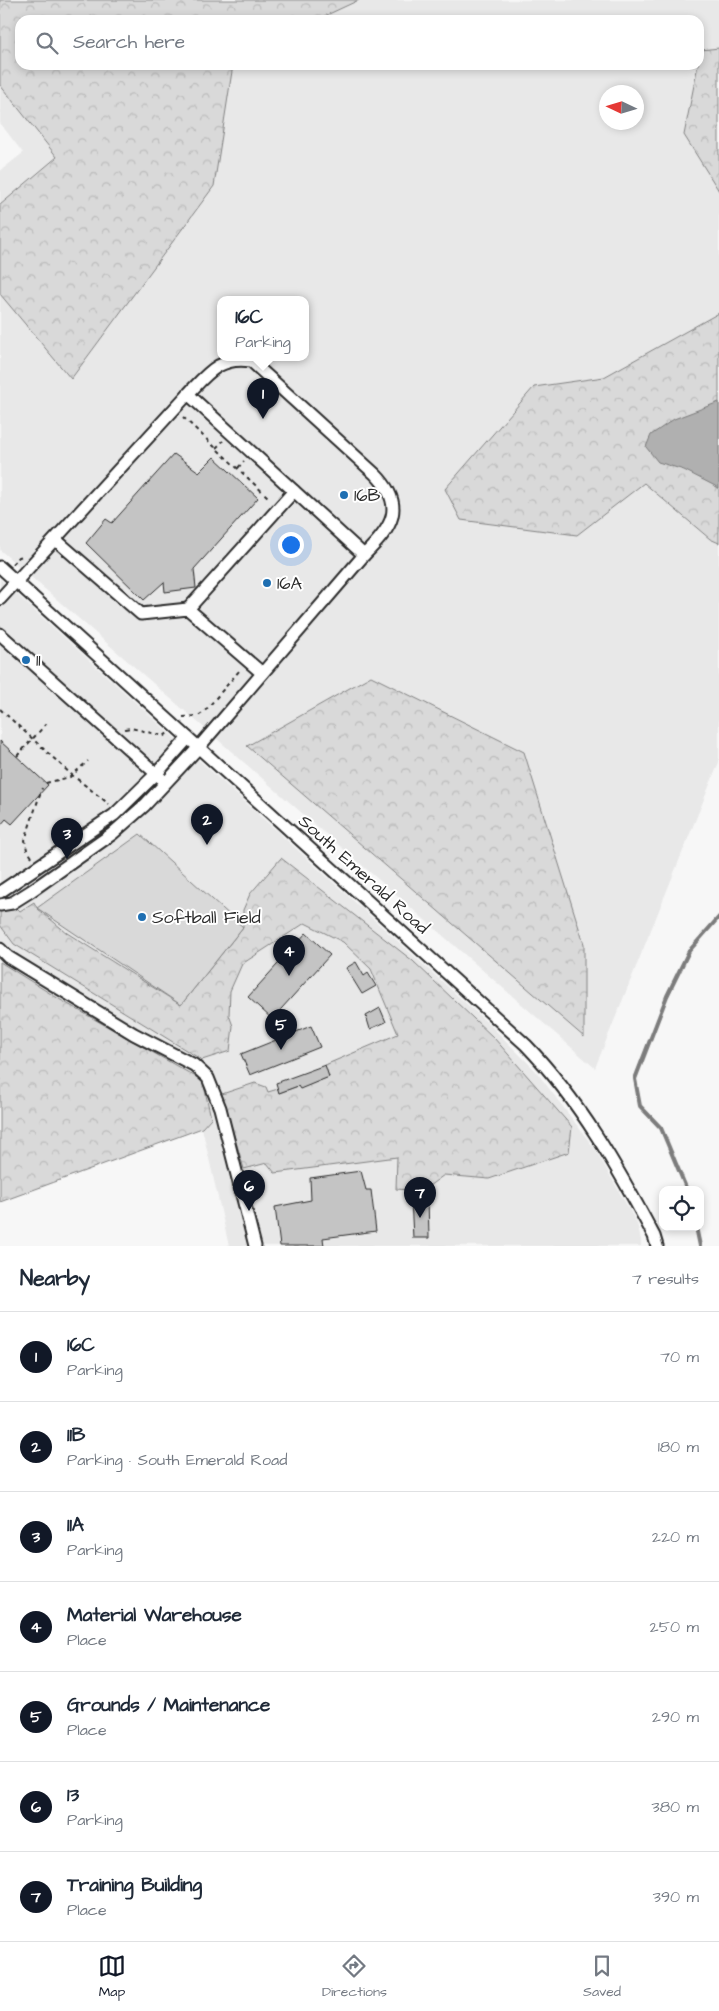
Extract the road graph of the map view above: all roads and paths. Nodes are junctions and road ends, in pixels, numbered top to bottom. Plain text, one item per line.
1 (229, 361) edge
2 (251, 361) edge
3 (188, 394) junction
4 (175, 409) junction
5 (294, 491) junction
6 (272, 502) dead end
7 (56, 540) junction
8 (364, 555) junction
9 (0, 567) edge
10 (16, 581) junction
11 (0, 599) edge
12 (188, 609) junction
13 (0, 634) edge
14 (240, 670) dead end
15 (262, 673) junction
16 (0, 709) edge
17 (47, 723) dead end
18 (175, 727) junction
19 (113, 733) junction
20 (33, 738) junction
21 (188, 738) junction
22 (199, 747) junction
23 (17, 756) dead end
24 (88, 761) dead end
25 (157, 773) junction
26 (72, 775) junction
27 (166, 782) junction
28 (46, 783) dead end
29 (42, 788) dead end
30 (110, 805) dead end
31 (38, 867) junction
32 (0, 892) edge
33 (0, 905) edge
34 (0, 949) edge
35 (255, 1246) edge
36 (657, 1246) edge

1 - 3 street
2 - 8 street
3 - 4 street
3 - 5 street
4 - 6 path
4 - 7 street
5 - 8 street
5 - 12 street
7 - 10 street
7 - 12 street
8 - 15 street
9 - 10 street, South Emerald Road
10 - 11 street
10 - 18 street, South Emerald Road
12 - 15 street
13 - 19 street
14 - 18 path
15 - 22 street
16 - 20 path
17 - 20 path
18 - 19 path
18 - 21 street, South Emerald Road
19 - 25 street
20 - 23 path
20 - 26 path
21 - 22 street, South Emerald Road
21 - 25 street
22 - 27 street
22 - 36 street, South Emerald Road
24 - 26 path
25 - 27 street
25 - 31 street
26 - 28 path
26 - 30 path
27 - 33 street
29 - 31 path
31 - 32 street
34 - 35 street

